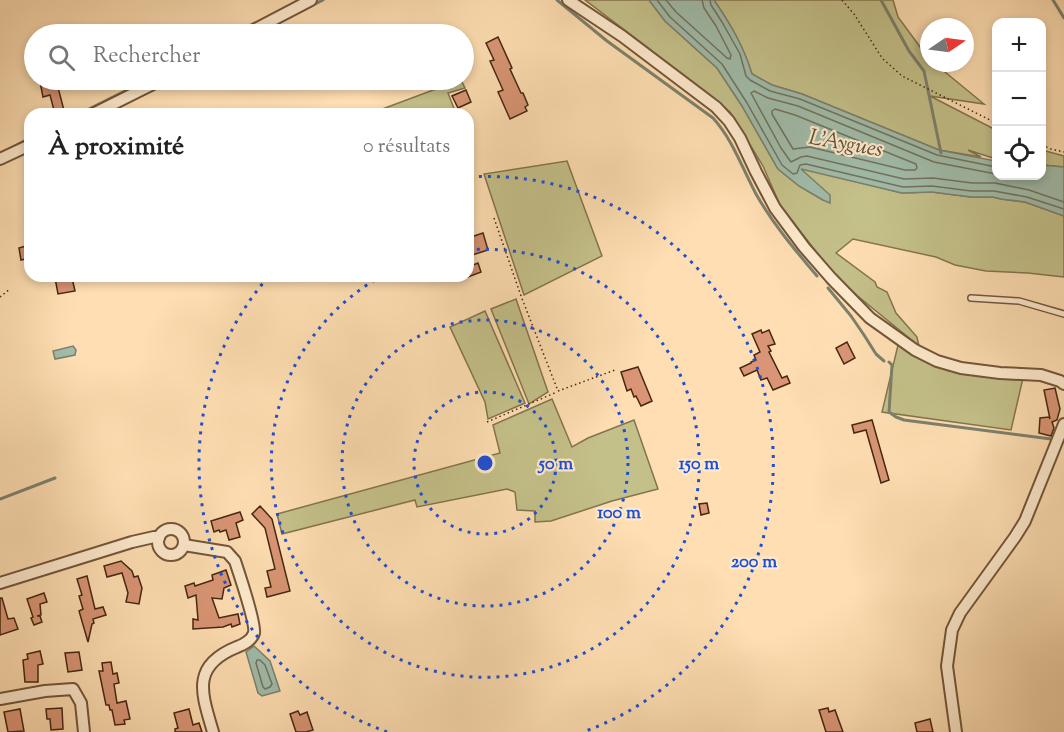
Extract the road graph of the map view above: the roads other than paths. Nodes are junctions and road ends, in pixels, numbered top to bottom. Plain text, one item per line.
1 (311, 0) edge
2 (568, 0) edge
3 (265, 24) edge
4 (141, 90) edge
5 (105, 108) edge
6 (24, 148) edge
7 (0, 159) edge
8 (970, 298) dead end
9 (1064, 315) edge
10 (1064, 384) edge
11 (1064, 424) edge
12 (156, 542) junction
13 (185, 549) junction
14 (0, 583) edge
15 (0, 699) edge
16 (84, 732) edge
17 (213, 732) edge
18 (956, 732) edge

1 - 3 street
2 - 10 street
4 - 5 street
6 - 7 street
8 - 9 lane
11 - 18 street
12 - 13 street
12 - 13 street
12 - 14 street
13 - 17 street
15 - 16 street

